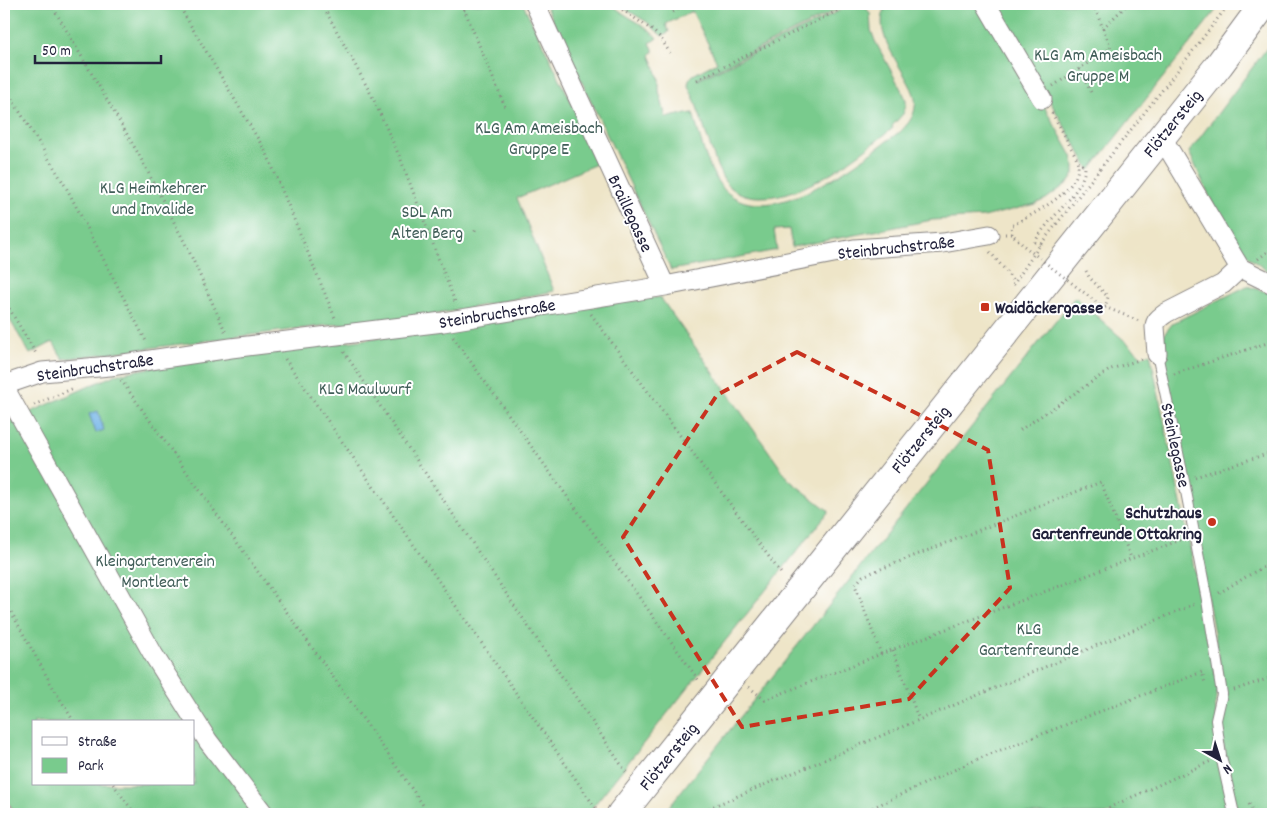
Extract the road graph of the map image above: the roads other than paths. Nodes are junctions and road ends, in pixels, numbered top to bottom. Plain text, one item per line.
1 (535, 4) edge
2 (986, 4) edge
3 (1255, 4) edge
4 (1264, 4) edge
5 (1219, 65) junction
6 (1041, 97) road end
7 (1161, 136) junction
8 (989, 243) road end
9 (1240, 268) junction
10 (1273, 284) edge
11 (665, 286) junction
12 (1157, 354) joint
13 (4, 386) edge
14 (195, 720) edge
15 (195, 720) edge
16 (609, 812) edge
17 (264, 814) edge
18 (1234, 814) edge

1 - 11 street, Braillegasse
2 - 6 street
3 - 5 main road, Flötzersteig
4 - 5 main road, Flötzersteig
5 - 7 main road, Flötzersteig
7 - 9 street
7 - 16 main road, Flötzersteig
8 - 11 street, Steinbruchstraße
9 - 10 street
9 - 12 street, Steinlegasse
11 - 13 street, Steinbruchstraße
12 - 18 lane, Steinlegasse
13 - 14 street
15 - 17 street

